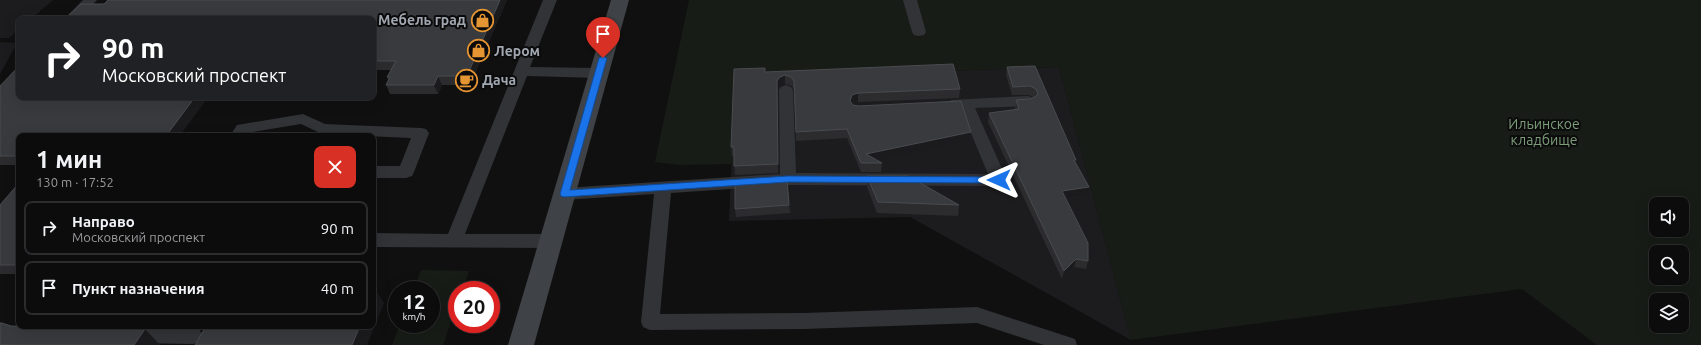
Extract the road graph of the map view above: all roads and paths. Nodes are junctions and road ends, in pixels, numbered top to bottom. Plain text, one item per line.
1 (90, 0) edge
2 (550, 0) edge
3 (620, 0) edge
4 (910, 0) edge
5 (74, 16) edge
6 (919, 32) dead end
7 (521, 71) junction
8 (599, 73) junction
9 (786, 90) dead end
10 (1028, 101) edge
11 (966, 104) junction
12 (943, 105) edge
13 (240, 133) edge
14 (376, 172) edge
15 (788, 179) junction
16 (663, 188) junction
17 (564, 194) junction
18 (376, 240) edge
19 (454, 240) junction
20 (551, 241) junction
21 (111, 334) edge
22 (188, 345) edge
23 (521, 345) edge
24 (1068, 345) edge

1 - 5 lane
2 - 7 lane
3 - 8 main road
4 - 6 lane
7 - 8 lane
7 - 19 lane
8 - 17 main road
9 - 15 lane
10 - 11 lane
11 - 12 lane
11 - 15 lane
13 - 14 lane
15 - 16 lane
16 - 17 lane
16 - 24 lane
17 - 20 main road
18 - 19 lane
19 - 20 lane
20 - 23 main road
21 - 22 lane

